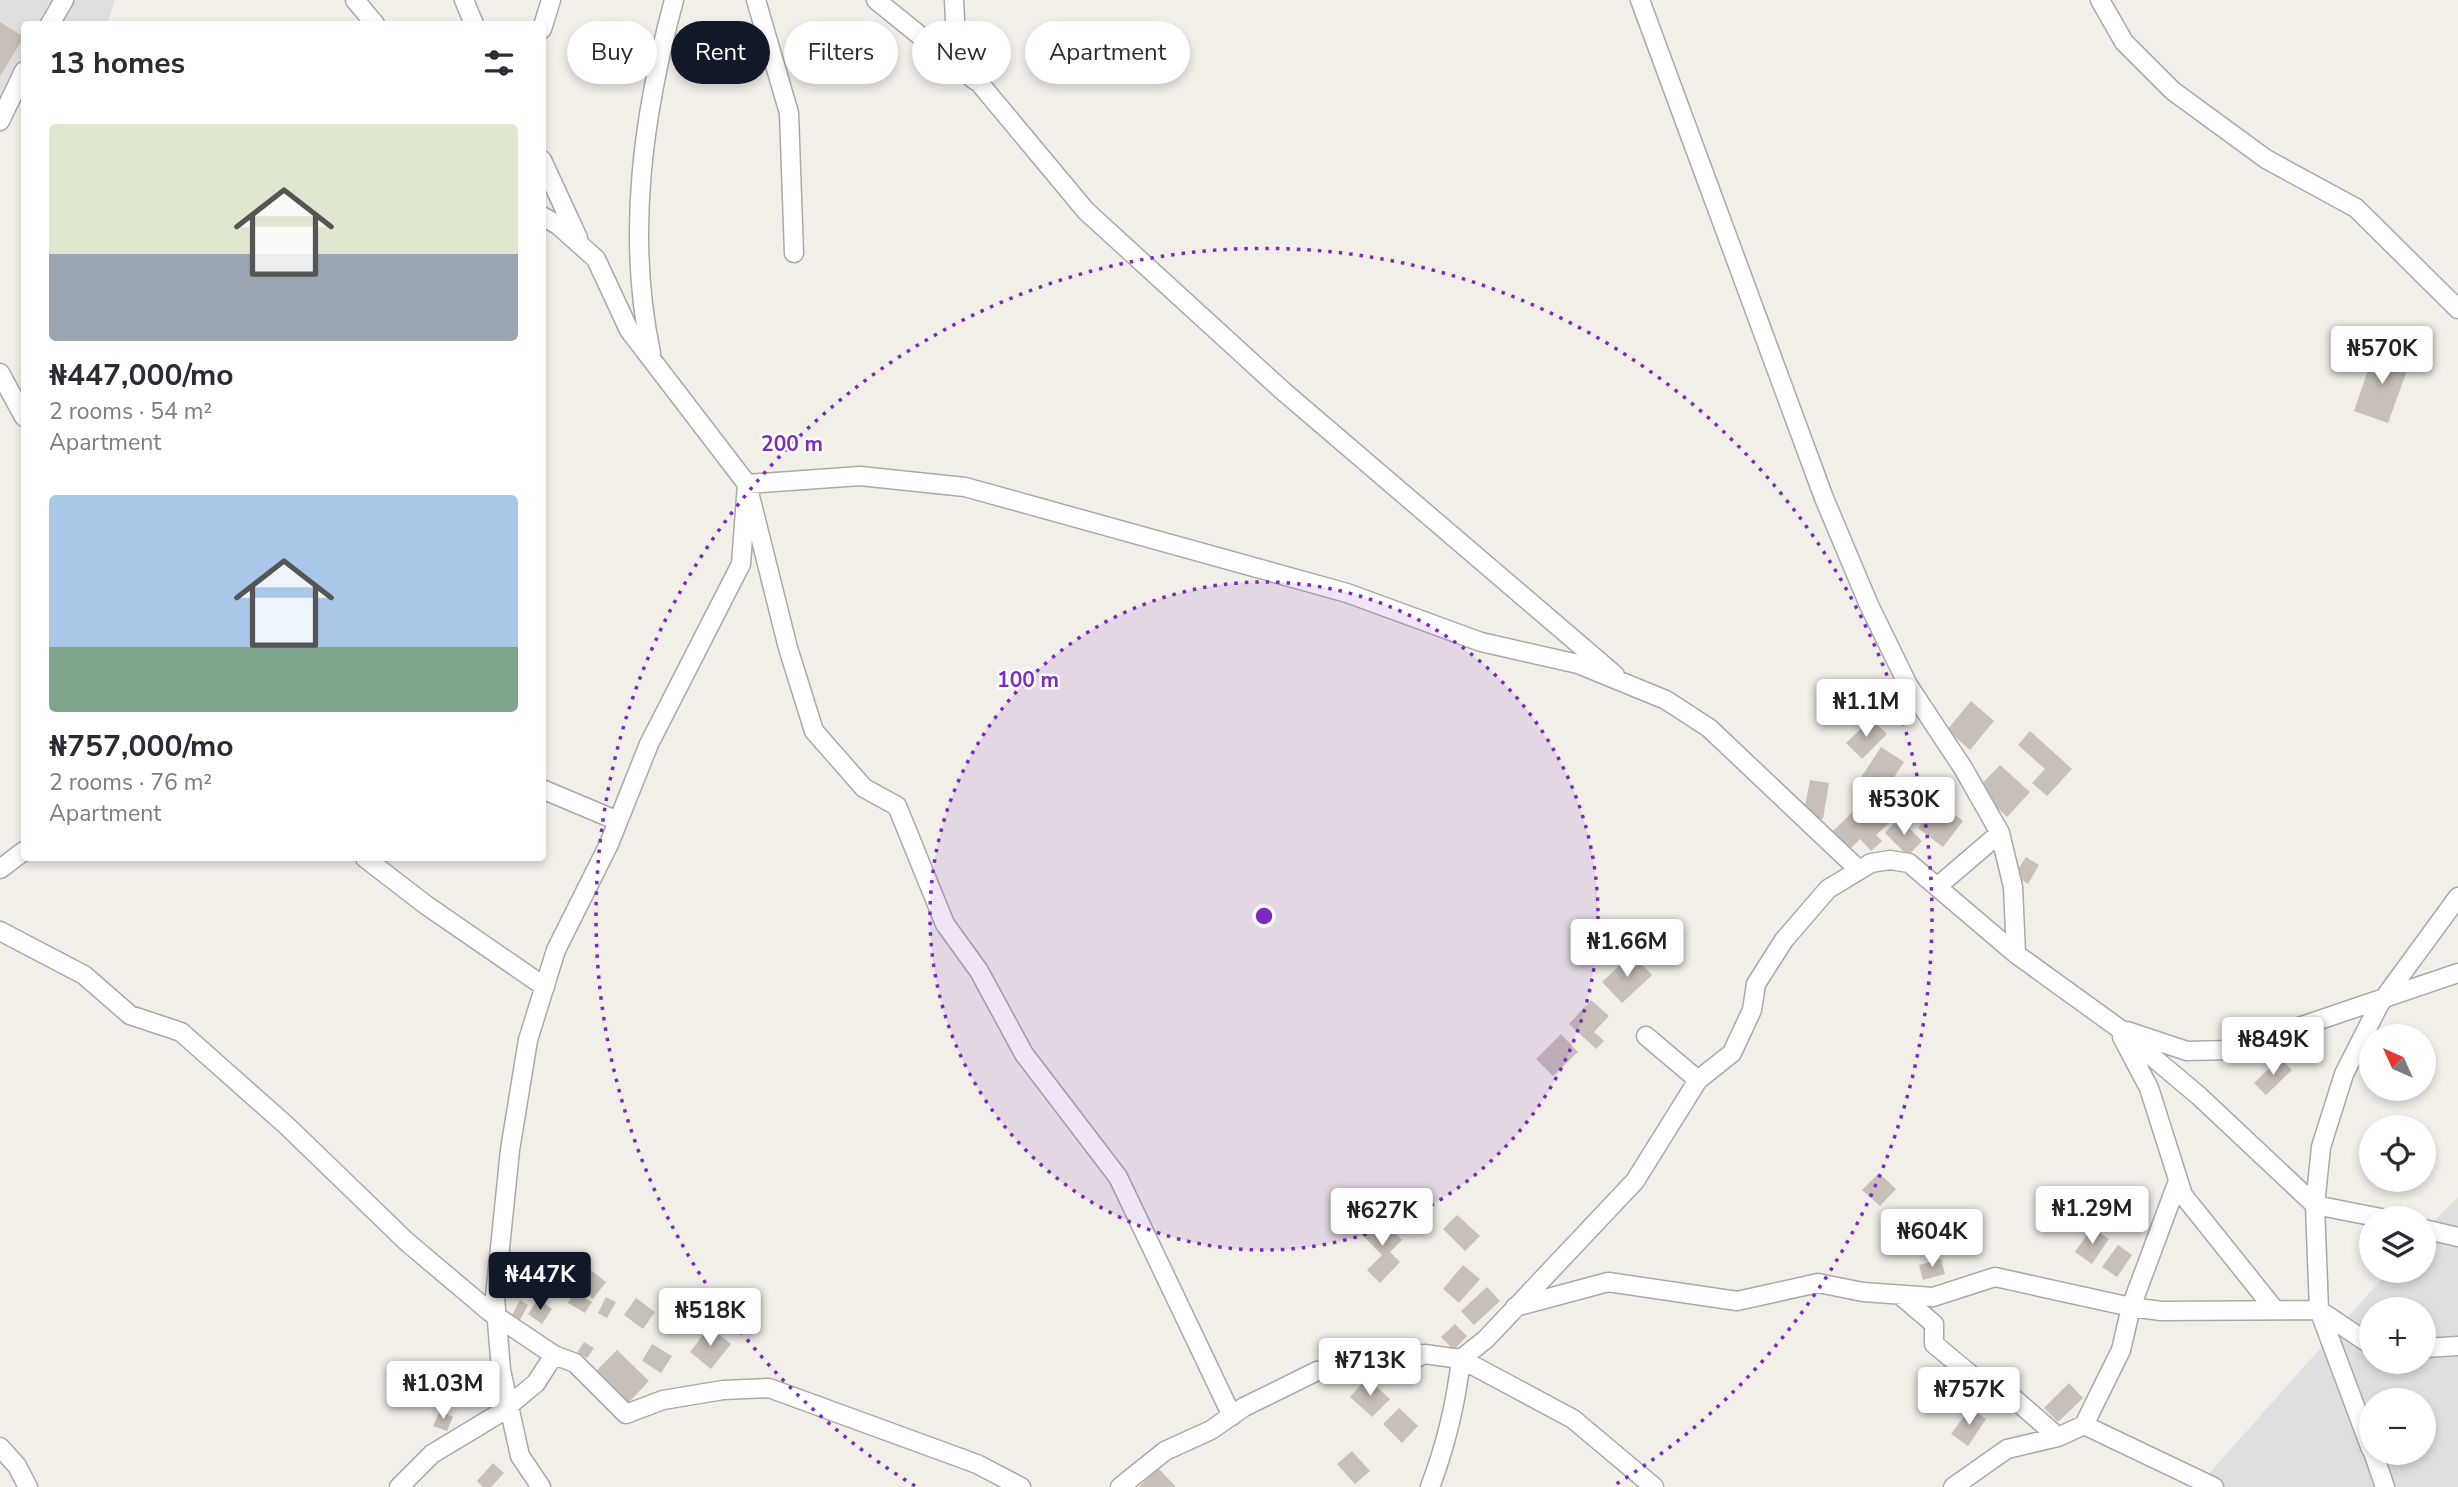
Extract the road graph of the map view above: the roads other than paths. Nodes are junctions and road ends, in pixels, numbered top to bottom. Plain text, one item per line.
1 (64, 0) edge
2 (355, 0) edge
3 (464, 0) edge
4 (551, 0) edge
5 (674, 0) edge
6 (756, 0) edge
7 (876, 0) edge
8 (954, 0) edge
9 (1640, 0) edge
10 (2100, 0) edge
11 (52, 21) edge
12 (372, 21) edge
13 (473, 21) edge
14 (544, 21) edge
15 (21, 77) edge
16 (981, 85) junction
17 (0, 121) edge
18 (546, 168) edge
19 (546, 219) edge
20 (583, 247) junction
21 (794, 253) dead end
22 (2458, 309) edge
23 (652, 360) junction
24 (0, 373) edge
25 (21, 412) edge
26 (747, 484) junction
27 (1620, 681) junction
28 (546, 791) edge
29 (618, 821) junction
30 (2000, 833) junction
31 (21, 853) edge
32 (369, 861) edge
33 (0, 869) edge
34 (1858, 869) junction
35 (1938, 886) junction
36 (2458, 897) edge
37 (0, 931) edge
38 (2016, 954) junction
39 (2458, 973) edge
40 (545, 987) junction
41 (2383, 1000) junction
42 (2117, 1027) junction
43 (1646, 1036) dead end
44 (1698, 1080) junction
45 (2178, 1181) junction
46 (2315, 1205) junction
47 (2359, 1214) edge
48 (2436, 1231) edge
49 (2458, 1237) edge
50 (1900, 1295) junction
51 (1515, 1307) junction
52 (2131, 1307) junction
53 (2275, 1310) junction
54 (2319, 1310) junction
55 (497, 1316) junction
56 (2359, 1337) edge
57 (2458, 1346) edge
58 (2436, 1347) edge
59 (554, 1356) junction
60 (1461, 1359) junction
61 (510, 1404) junction
62 (1231, 1416) junction
63 (2359, 1416) edge
64 (2084, 1425) junction
65 (2058, 1437) junction
66 (0, 1447) edge
67 (2377, 1465) edge
68 (28, 1487) edge
69 (399, 1487) edge
70 (541, 1487) edge
71 (1021, 1487) edge
72 (1120, 1487) edge
73 (1430, 1487) edge
74 (1654, 1487) edge
75 (1954, 1487) edge
76 (2214, 1487) edge
77 (2385, 1487) edge

1 - 11 street
2 - 12 street
3 - 13 street
4 - 14 street
5 - 23 street
6 - 21 street
7 - 16 street
8 - 16 street
9 - 30 street
10 - 22 street
15 - 17 street
16 - 27 street
18 - 20 street
19 - 20 street
20 - 23 street
23 - 26 street
24 - 25 street
26 - 27 street
26 - 29 street
26 - 62 street
27 - 34 street
28 - 29 street
29 - 40 street
30 - 35 street
30 - 38 street
31 - 33 street
32 - 40 street
34 - 35 street
34 - 44 street
35 - 38 street
36 - 41 street
37 - 55 street
38 - 42 street
39 - 41 street
40 - 55 street
41 - 42 street
41 - 46 street
42 - 45 street
42 - 46 street
43 - 44 street
44 - 51 street
45 - 52 street
45 - 53 street
46 - 47 street
46 - 54 street
48 - 49 street
50 - 51 street
50 - 52 street
50 - 65 street
51 - 60 street
52 - 53 street
52 - 64 street
53 - 54 street
54 - 56 street
54 - 63 street
55 - 59 street
55 - 61 street
57 - 58 street
59 - 61 street
59 - 71 street
60 - 62 street
60 - 73 street
60 - 74 street
61 - 69 street
61 - 70 street
62 - 72 street
64 - 65 street
64 - 76 street
65 - 75 street
66 - 68 street
67 - 77 street

